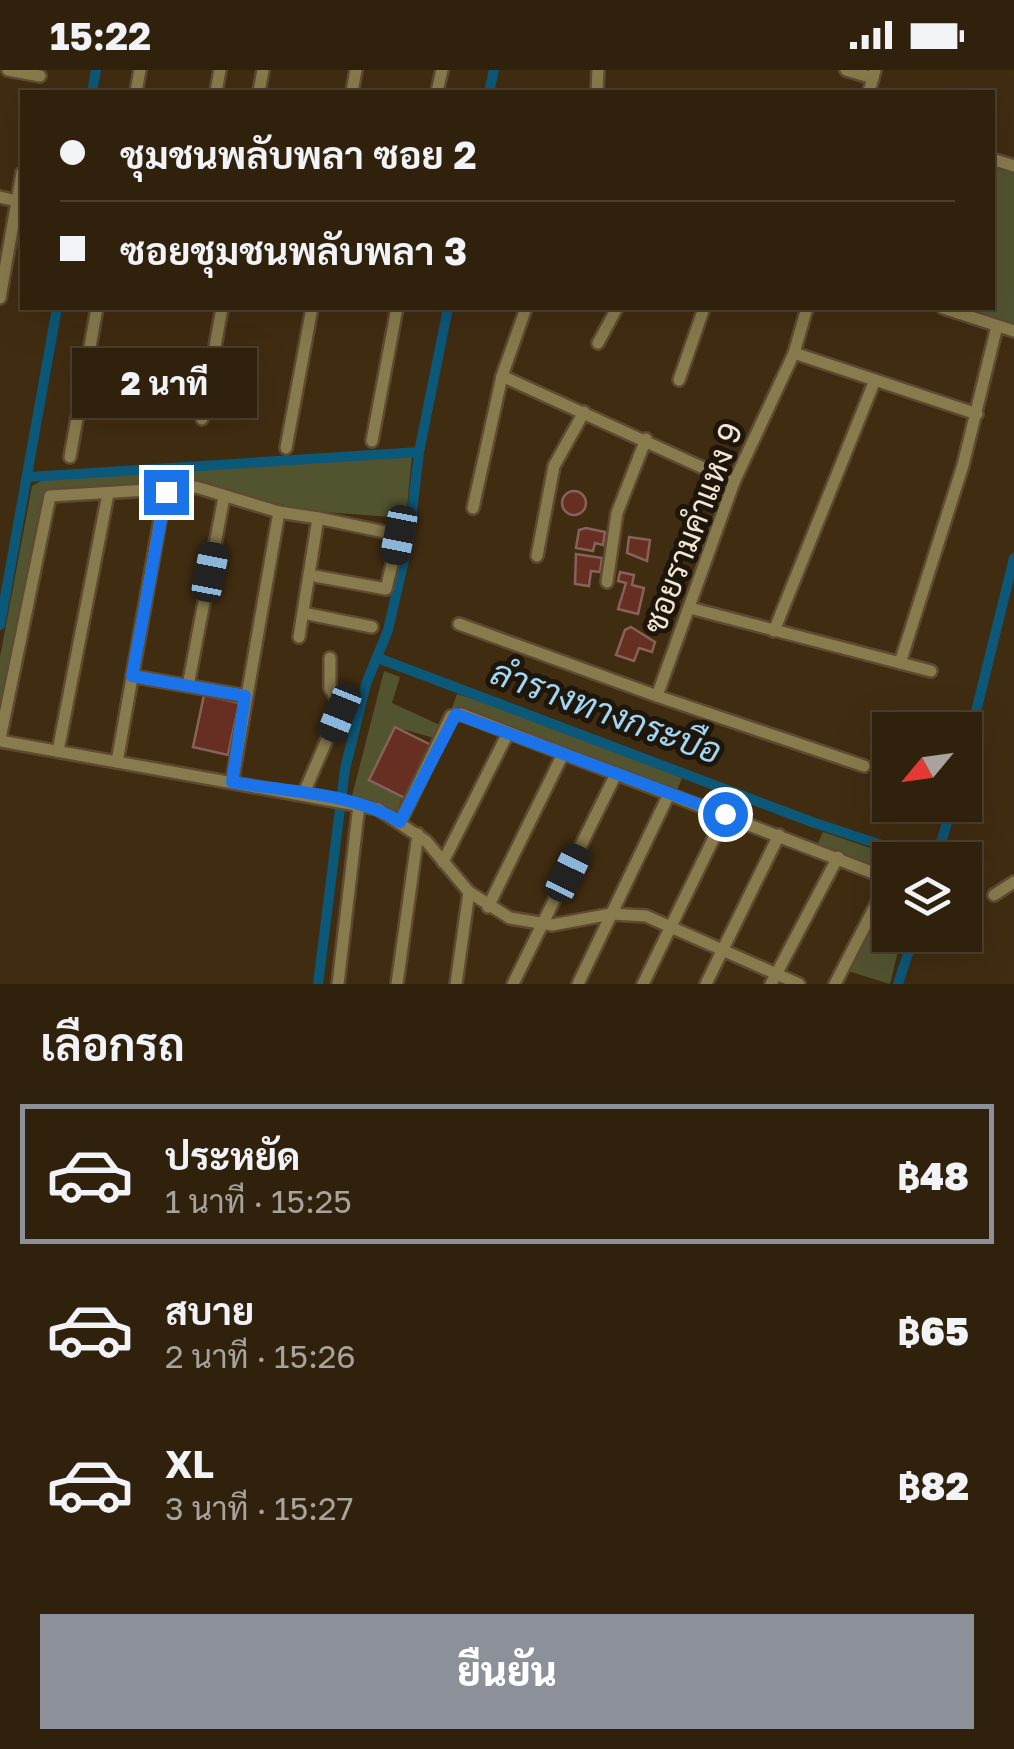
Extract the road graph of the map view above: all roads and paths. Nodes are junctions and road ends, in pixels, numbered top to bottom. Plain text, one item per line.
1 (8, 70) edge
2 (846, 70) edge
3 (41, 73) edge
4 (874, 74) edge
5 (20, 184) edge
6 (0, 198) edge
7 (17, 201) junction
8 (0, 298) edge
9 (97, 310) edge
10 (222, 310) edge
11 (312, 310) edge
12 (397, 310) edge
13 (525, 310) edge
14 (616, 310) edge
15 (703, 310) edge
16 (807, 310) edge
17 (949, 310) edge
18 (997, 326) junction
19 (1014, 331) edge
20 (598, 343) dead end
21 (794, 353) junction
22 (502, 376) junction
23 (679, 380) dead end
24 (874, 380) junction
25 (584, 412) junction
26 (977, 414) junction
27 (202, 420) dead end
28 (646, 439) junction
29 (372, 441) dead end
30 (286, 448) dead end
31 (70, 457) dead end
32 (734, 482) junction
33 (166, 492) junction
34 (108, 494) junction
35 (224, 496) junction
36 (473, 508) dead end
37 (278, 512) junction
38 (318, 518) junction
39 (536, 556) dead end
40 (309, 574) junction
41 (607, 582) dead end
42 (690, 608) junction
43 (303, 613) junction
44 (459, 624) dead end
45 (372, 627) dead end
46 (774, 631) junction
47 (299, 638) dead end
48 (330, 658) dead end
49 (900, 663) junction
50 (931, 670) dead end
51 (132, 676) junction
52 (188, 686) junction
53 (245, 696) junction
54 (657, 696) junction
55 (508, 733) junction
56 (0, 739) edge
57 (58, 751) junction
58 (564, 754) junction
59 (117, 762) junction
60 (864, 766) dead end
61 (616, 774) junction
62 (232, 782) junction
63 (670, 794) junction
64 (303, 795) junction
65 (360, 805) junction
66 (725, 814) junction
67 (400, 822) junction
68 (418, 834) junction
69 (779, 835) junction
70 (838, 857) junction
71 (443, 862) junction
72 (1014, 882) edge
73 (469, 892) junction
74 (994, 895) dead end
75 (488, 907) junction
76 (610, 914) junction
77 (541, 924) junction
78 (671, 926) junction
79 (724, 948) junction
80 (774, 978) edge
81 (338, 984) edge
82 (396, 984) edge
83 (456, 984) edge
84 (513, 984) edge
85 (578, 984) edge
86 (643, 984) edge
87 (706, 984) edge
88 (799, 984) edge
89 (835, 984) edge

1 - 3 street
2 - 4 street
5 - 7 street
6 - 7 street
7 - 8 street
9 - 31 street
10 - 27 street
11 - 30 street
12 - 29 street
13 - 22 street
14 - 20 street
15 - 23 street
16 - 21 street, ซอยรามคำแหง 9
17 - 18 street
18 - 19 street
18 - 26 street
21 - 24 street
21 - 32 street, ซอยรามคำแหง 9
22 - 25 street
22 - 36 street
24 - 26 street
24 - 46 street
25 - 28 street
25 - 39 street
26 - 49 street
28 - 32 street
28 - 41 street
32 - 42 street, ซอยรามคำแหง 9
33 - 34 street
33 - 35 street
33 - 51 street
34 - 56 street
34 - 57 street
35 - 37 street
35 - 52 street
37 - 38 street
37 - 53 street
38 - 40 street
38 - 40 street
40 - 43 street
42 - 46 street
42 - 54 street, ซอยรามคำแหง 9
43 - 45 street
43 - 47 street
44 - 54 street
46 - 49 street
48 - 64 street
49 - 50 street
51 - 52 street
51 - 59 street
52 - 53 street
53 - 62 street
54 - 60 street
55 - 58 street
55 - 67 street
55 - 71 street
56 - 57 street
57 - 59 street
58 - 61 street
58 - 75 street
59 - 62 street
61 - 63 street
61 - 77 street
62 - 64 street
63 - 66 street
63 - 76 street
64 - 65 street
65 - 67 street
65 - 81 street
66 - 69 street
66 - 78 street
67 - 68 street
68 - 71 street
68 - 82 street
69 - 70 street
69 - 79 street
70 - 80 street
70 - 89 street
71 - 73 street
72 - 74 street
73 - 75 street
73 - 83 street
75 - 77 street
76 - 77 street
76 - 78 street
76 - 85 street
77 - 84 street
78 - 79 street
78 - 86 street
79 - 80 street
79 - 87 street
80 - 88 street

